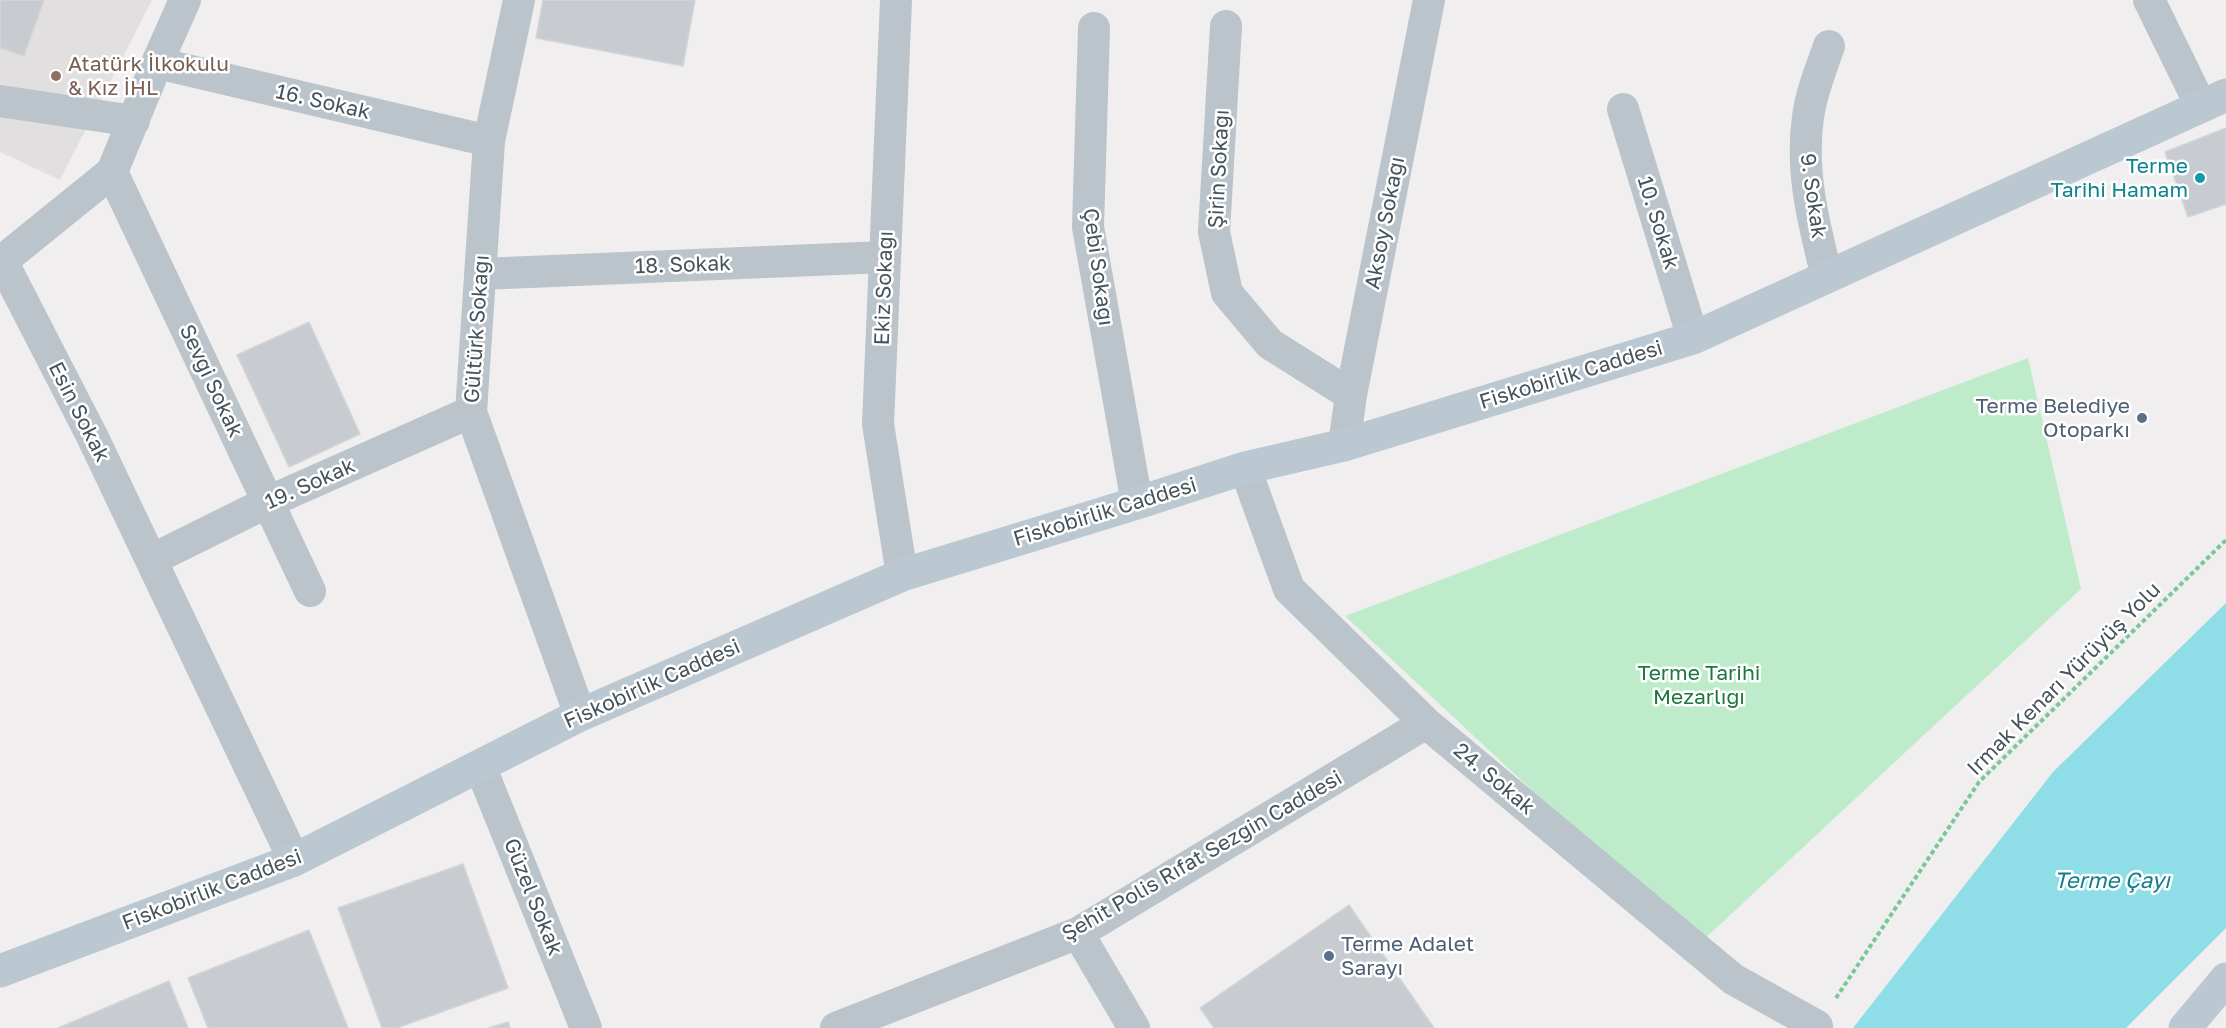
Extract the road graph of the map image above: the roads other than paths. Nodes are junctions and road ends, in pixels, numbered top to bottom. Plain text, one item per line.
1 (185, 0) edge
2 (519, 0) edge
3 (896, 0) edge
4 (1430, 0) edge
5 (2149, 0) edge
6 (1226, 26) dead end
7 (1094, 28) dead end
8 (1829, 46) dead end
9 (157, 63) junction
10 (0, 101) edge
11 (2214, 101) edge
12 (1623, 109) dead end
13 (134, 121) junction
14 (489, 141) junction
15 (112, 172) junction
16 (885, 257) junction
17 (1, 262) edge
18 (481, 273) junction
19 (1827, 277) junction
20 (1693, 338) junction
21 (1351, 395) junction
22 (471, 412) junction
23 (1344, 446) junction
24 (1245, 468) junction
25 (268, 502) junction
26 (1137, 503) junction
27 (151, 560) junction
28 (902, 575) junction
29 (310, 591) dead end
30 (580, 715) junction
31 (1426, 723) junction
32 (480, 766) junction
33 (294, 860) junction
34 (1078, 933) junction
35 (0, 971) edge
36 (2226, 979) edge
37 (1817, 1026) road end
38 (586, 1028) edge
39 (837, 1028) edge
40 (1134, 1028) edge
41 (2185, 1028) edge

1 - 9 street, Esin Sokak
2 - 14 street, Gültürk Sokağı
3 - 16 street, Ekiz Sokağı
4 - 21 street, Aksoy Sokağı
5 - 11 street
6 - 21 street, Şirin Sokağı
7 - 26 street, Çebi Sokağı
8 - 19 street, 9. Sokak
9 - 13 street, Esin Sokak
9 - 14 street, 16. Sokak
10 - 13 street
11 - 19 main road, Fiskobirlik Caddesi
12 - 20 street, 10. Sokak
13 - 15 street, Esin Sokak
14 - 18 street, Gültürk Sokağı
15 - 17 street, Esin Sokak
15 - 25 street, Sevgi Sokak
16 - 18 street, 18. Sokak
16 - 28 street, Ekiz Sokağı
17 - 27 street, Esin Sokak
18 - 22 street, Gültürk Sokağı
19 - 20 main road, Fiskobirlik Caddesi
20 - 23 main road, Fiskobirlik Caddesi
21 - 23 street, Aksoy Sokağı
22 - 25 street, 19. Sokak
22 - 30 street, Gültürk Sokağı
23 - 24 main road, Fiskobirlik Caddesi
24 - 26 main road, Fiskobirlik Caddesi
24 - 31 street, 24. Sokak
25 - 27 street, 19. Sokak
25 - 29 street, Sevgi Sokak
26 - 28 main road, Fiskobirlik Caddesi
27 - 33 street, Esin Sokak
28 - 30 main road, Fiskobirlik Caddesi
30 - 32 main road, Fiskobirlik Caddesi
31 - 34 street, Şehit Polis Rıfat Sezgin Caddesi
31 - 37 street, 24. Sokak
32 - 33 main road, Fiskobirlik Caddesi
32 - 38 street, Güzel Sokak
33 - 35 main road, Fiskobirlik Caddesi
34 - 39 street, Şehit Polis Rıfat Sezgin Caddesi
34 - 40 street
36 - 41 main road

